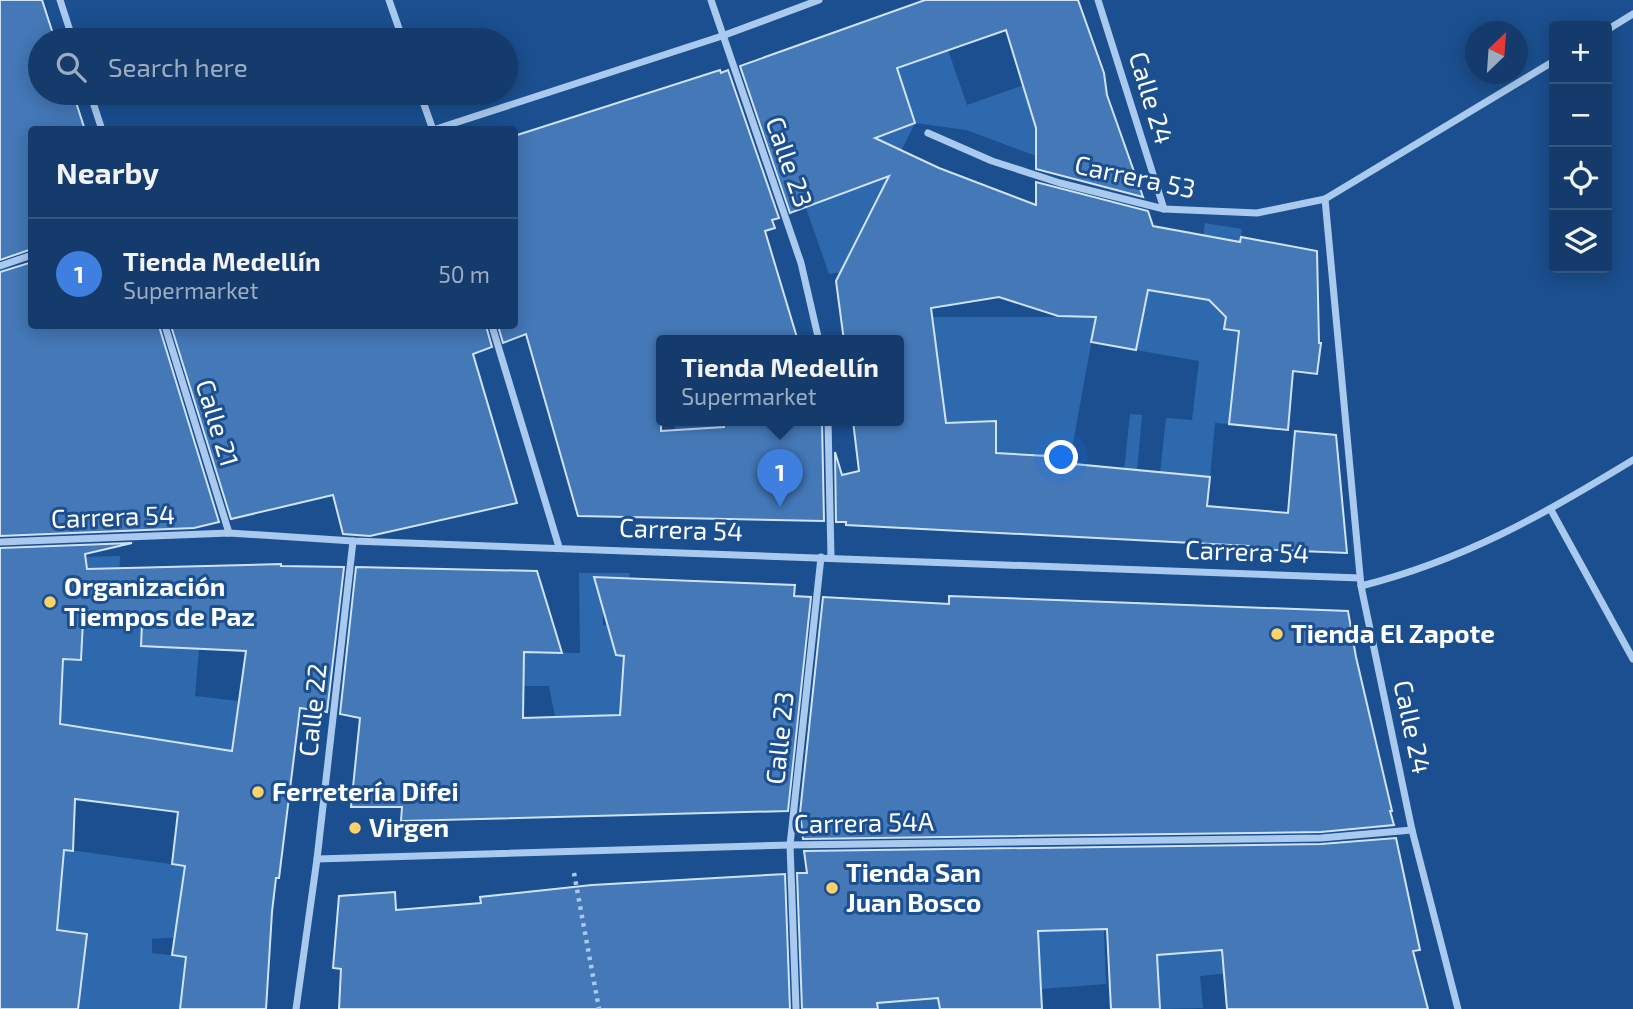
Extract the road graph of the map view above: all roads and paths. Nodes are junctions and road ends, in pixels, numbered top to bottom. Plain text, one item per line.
1 (60, 0) edge
2 (389, 0) edge
3 (711, 0) edge
4 (819, 0) edge
5 (1098, 0) edge
6 (1631, 15) edge
7 (1633, 25) edge
8 (1612, 27) edge
9 (69, 28) edge
10 (398, 28) edge
11 (722, 36) junction
12 (1549, 64) edge
13 (518, 102) edge
14 (94, 105) edge
15 (424, 105) edge
16 (510, 105) edge
17 (101, 126) edge
18 (432, 126) edge
19 (445, 126) edge
20 (928, 133) dead end
21 (1325, 199) junction
22 (1164, 209) junction
23 (28, 256) edge
24 (0, 266) edge
25 (166, 329) edge
26 (493, 329) edge
27 (818, 335) edge
28 (828, 426) edge
29 (1633, 460) edge
30 (1551, 510) junction
31 (229, 533) junction
32 (353, 541) junction
33 (0, 542) edge
34 (559, 547) junction
35 (821, 557) junction
36 (831, 557) junction
37 (1360, 582) junction
38 (1633, 659) edge
39 (1412, 830) junction
40 (790, 845) junction
41 (570, 851) junction
42 (317, 859) junction
43 (296, 1009) edge
44 (599, 1009) edge
45 (796, 1009) edge
46 (1458, 1009) edge

1 - 9 street
2 - 10 street
3 - 11 street, Calle 23
4 - 11 street
5 - 22 street, Calle 24
6 - 7 street
6 - 8 street
11 - 13 street
11 - 27 street, Calle 23
12 - 21 street, Carrera 53
14 - 17 street
15 - 18 street
16 - 19 street
20 - 22 street, Carrera 53
21 - 22 street, Carrera 53
21 - 37 street, Calle 24
23 - 24 street
25 - 31 street, Calle 21
26 - 34 street
28 - 36 street
29 - 30 street, Carrera 54
30 - 37 street, Carrera 54
30 - 38 street
31 - 32 street, Carrera 54
31 - 33 street, Carrera 54
32 - 34 street, Carrera 54
32 - 42 street, Calle 22
34 - 35 street, Carrera 54
35 - 36 street, Carrera 54
35 - 40 street, Calle 23
36 - 37 street, Carrera 54
37 - 39 street, Calle 24
39 - 40 street, Carrera 54A
39 - 46 street, Calle 24
40 - 41 street, Carrera 54A
40 - 45 street, Calle 23
41 - 42 street, Carrera 54A
41 - 44 path
42 - 43 street, Calle 22

